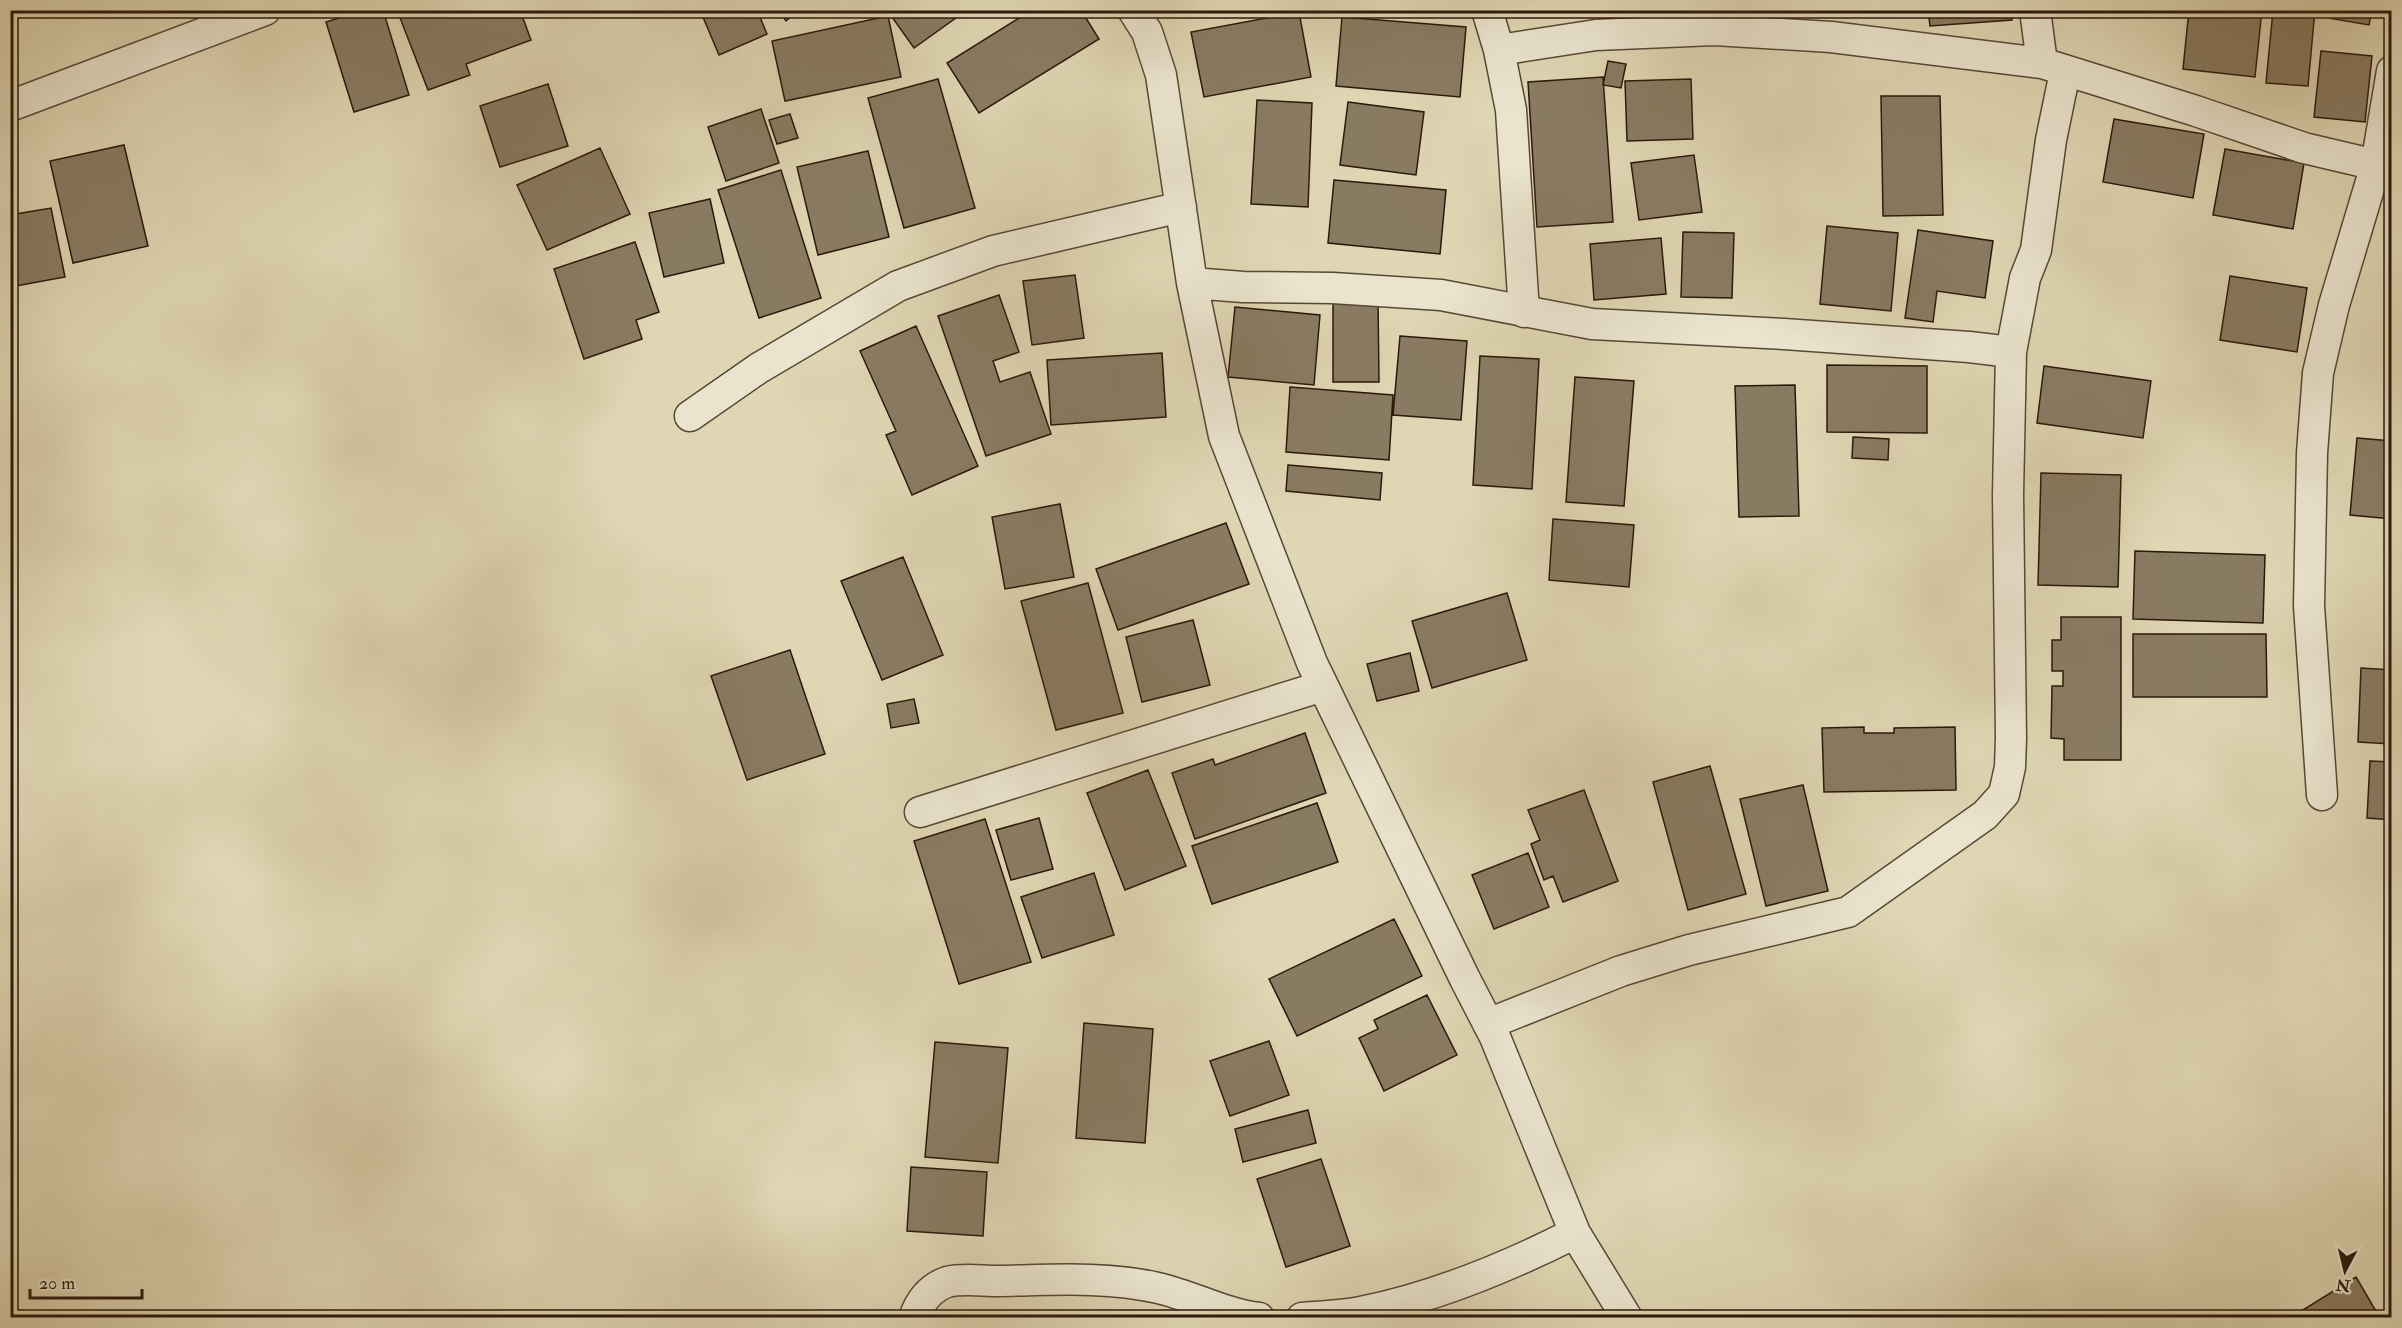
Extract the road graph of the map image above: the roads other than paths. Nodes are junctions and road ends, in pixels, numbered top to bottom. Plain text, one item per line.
1 (265, 10) edge
2 (1133, 10) edge
3 (1487, 10) edge
4 (2035, 10) edge
5 (1499, 50) junction
6 (2053, 67) junction
7 (2391, 71) edge
8 (10, 106) edge
9 (2376, 165) junction
10 (1180, 207) junction
11 (1192, 283) junction
12 (1524, 312) junction
13 (2011, 352) junction
14 (690, 416) dead end
15 (1323, 686) junction
16 (2322, 795) dead end
17 (920, 812) dead end
18 (1488, 1024) junction
19 (1575, 1233) junction
20 (914, 1317) edge
21 (1259, 1317) edge
22 (1315, 1317) edge
23 (1627, 1317) edge

1 - 8 street
2 - 10 street
3 - 5 street
4 - 6 street
5 - 6 street
5 - 12 street
6 - 9 street
6 - 13 street
7 - 9 street
9 - 16 street
10 - 11 street
10 - 14 street
11 - 12 street
11 - 15 street
12 - 13 street
13 - 18 street
15 - 17 street
15 - 18 street
18 - 19 street
19 - 22 street
19 - 23 street
20 - 21 street

